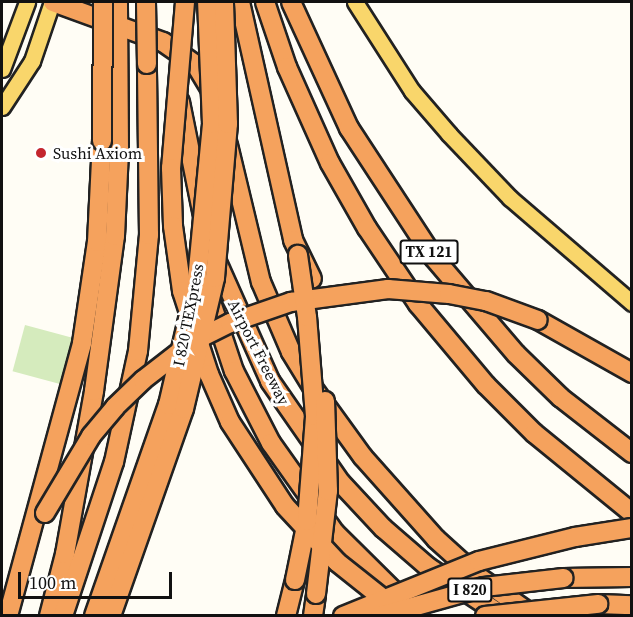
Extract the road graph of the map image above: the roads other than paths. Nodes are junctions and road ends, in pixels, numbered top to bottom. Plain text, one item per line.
1 (27, 2) edge
2 (52, 2) edge
3 (103, 2) edge
4 (118, 2) edge
5 (146, 2) edge
6 (174, 2) edge
7 (185, 2) edge
8 (207, 2) edge
9 (224, 2) edge
10 (240, 2) edge
11 (265, 2) edge
12 (291, 2) edge
13 (355, 2) edge
14 (118, 26) junction
15 (2, 69) edge
16 (2, 107) edge
17 (197, 196) junction
18 (298, 255) junction
19 (632, 303) edge
20 (632, 373) edge
21 (632, 453) edge
22 (632, 513) edge
23 (632, 528) edge
24 (28, 550) junction
25 (632, 577) edge
26 (632, 604) edge
27 (8, 615) edge
28 (49, 615) edge
29 (63, 615) edge
30 (94, 615) edge
31 (111, 615) edge
32 (286, 615) edge
33 (313, 615) edge
34 (343, 615) edge
35 (380, 615) edge
36 (405, 615) edge
37 (418, 615) edge
38 (485, 615) edge
39 (503, 615) edge
40 (534, 615) edge

1 - 15 main road
2 - 14 highway
2 - 16 main road
3 - 24 highway, bridge
4 - 14 highway
5 - 29 highway, bridge
6 - 17 highway, Airport Freeway
7 - 36 highway, bridge
8 - 30 highway, I 820 TEXpress, bridge
9 - 31 highway, I 820 TEXpress, bridge
10 - 18 highway
11 - 22 highway
12 - 21 highway, TX 121
13 - 19 main road
14 - 28 highway
14 - 40 highway
17 - 37 highway
17 - 39 highway, Airport Freeway
18 - 32 highway, bridge
18 - 33 highway, bridge
20 - 24 highway, bridge
23 - 34 highway, bridge
24 - 27 highway
25 - 35 highway, I 820, bridge
26 - 38 highway, I 820, bridge

